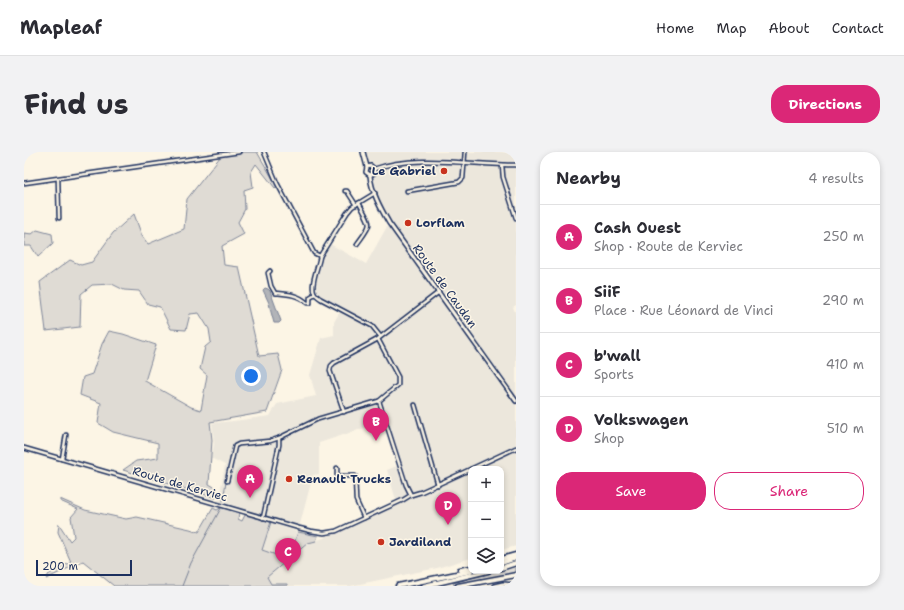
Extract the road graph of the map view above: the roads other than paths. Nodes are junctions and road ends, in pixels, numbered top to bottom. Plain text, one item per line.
1 (239, 152) edge
2 (264, 152) edge
3 (363, 152) edge
4 (464, 152) edge
5 (464, 163) junction
6 (502, 165) junction
7 (516, 165) edge
8 (367, 167) junction
9 (374, 169) junction
10 (370, 175) junction
11 (58, 179) junction
12 (24, 183) edge
13 (345, 191) dead end
14 (407, 191) dead end
15 (375, 193) junction
16 (357, 204) junction
17 (59, 218) dead end
18 (516, 218) edge
19 (357, 244) dead end
20 (320, 256) junction
21 (270, 270) dead end
22 (439, 292) junction
23 (315, 294) junction
24 (380, 336) junction
25 (378, 339) junction
26 (379, 401) junction
27 (516, 401) edge
28 (414, 405) dead end
29 (344, 412) junction
30 (66, 435) dead end
31 (279, 438) junction
32 (24, 448) edge
33 (516, 448) edge
34 (62, 459) junction
35 (477, 466) edge
36 (337, 468) dead end
37 (468, 470) edge
38 (227, 481) dead end
39 (438, 485) junction
40 (411, 495) junction
41 (263, 518) junction
42 (364, 518) junction
43 (516, 555) edge
44 (504, 558) edge
45 (516, 558) edge
46 (504, 562) edge
47 (516, 563) edge
48 (504, 567) edge
49 (468, 570) edge
50 (468, 570) edge
51 (475, 574) edge
52 (516, 575) edge
53 (443, 577) junction
54 (516, 585) edge
55 (398, 586) edge
56 (424, 586) edge
57 (458, 586) edge
58 (494, 586) edge

1 - 11 street
2 - 20 street
3 - 8 street, Route de Caudan
4 - 5 street
5 - 6 street
5 - 9 street
5 - 14 street
6 - 7 street
6 - 18 street
8 - 9 street
8 - 10 street, Route de Caudan
9 - 10 street
10 - 15 street, Route de Caudan
11 - 12 street
11 - 17 street
13 - 16 street
15 - 16 street
15 - 22 street, Route de Caudan
16 - 19 street
16 - 20 street
20 - 23 street
21 - 23 street
22 - 24 street
22 - 27 street, Route de Caudan
23 - 24 street
24 - 25 street
25 - 26 street
25 - 29 street
26 - 29 street
26 - 40 street
28 - 39 street
29 - 31 street
30 - 34 street
31 - 38 street
31 - 41 street
32 - 34 street, Route de Kerviec
33 - 35 street, Route de Kerviec
34 - 41 street, Route de Kerviec
36 - 42 street
37 - 39 street, Route de Kerviec
39 - 40 street, Route de Kerviec
40 - 42 street, Route de Kerviec
41 - 42 street, Route de Kerviec
43 - 44 highway
45 - 46 highway
47 - 48 highway
49 - 53 highway
50 - 53 highway
51 - 56 highway
52 - 57 highway
53 - 55 highway
54 - 58 street

